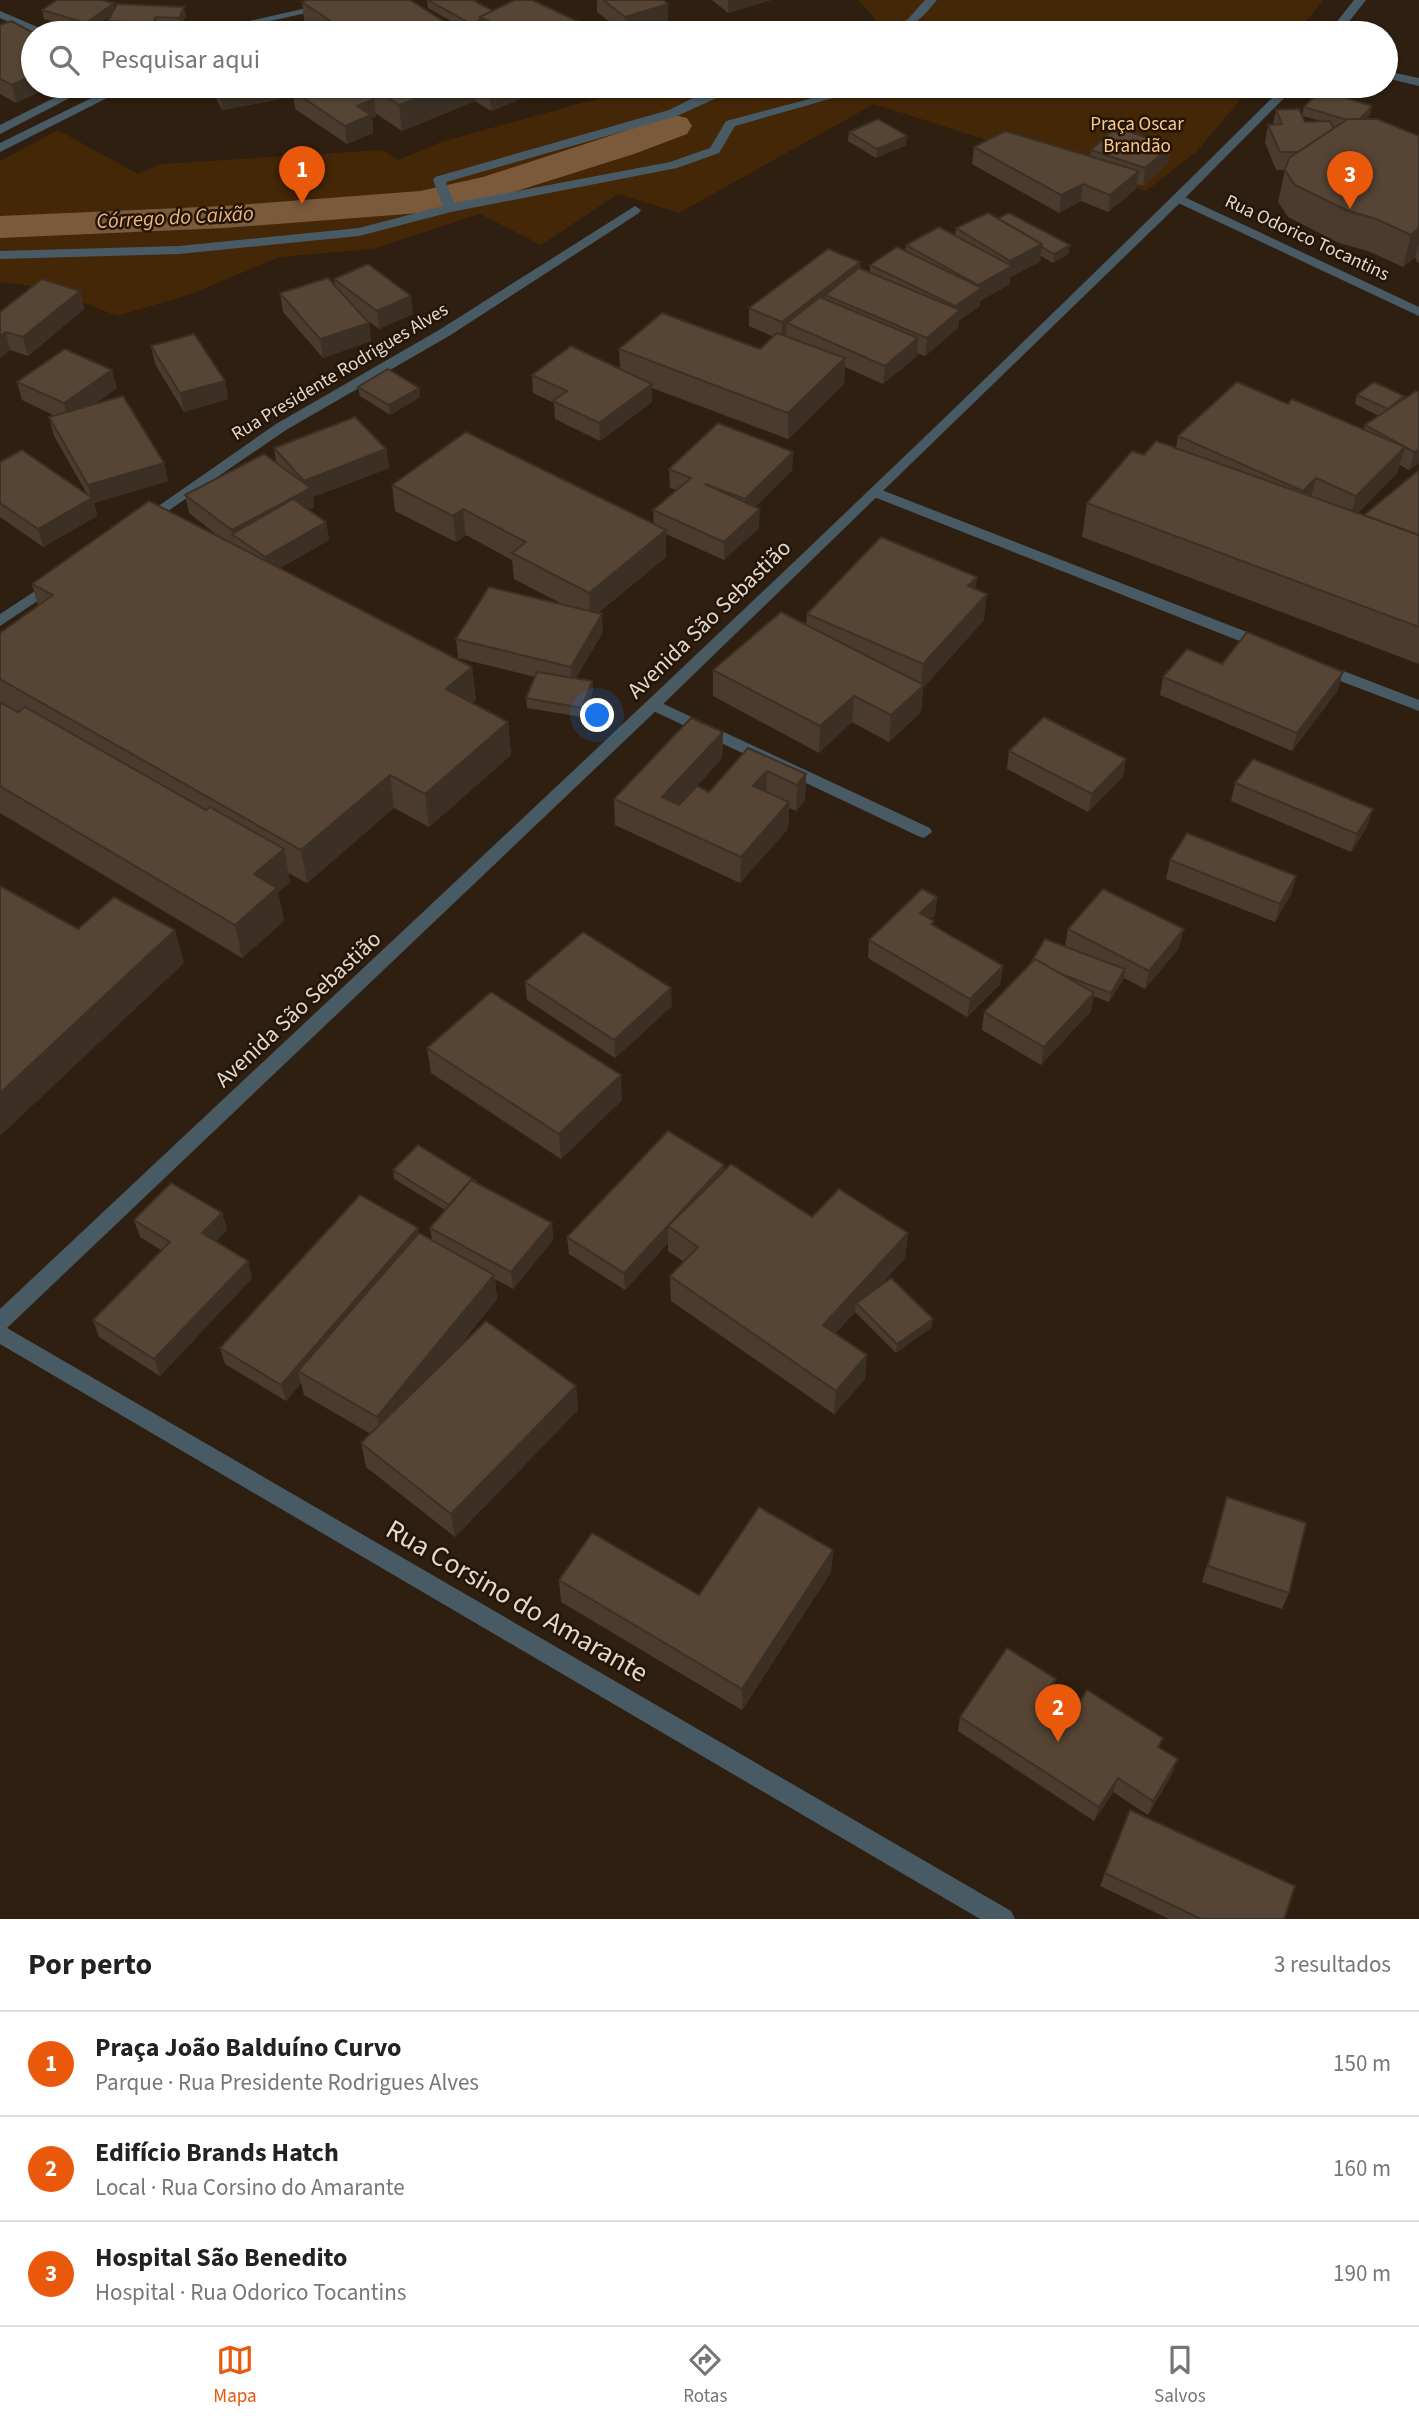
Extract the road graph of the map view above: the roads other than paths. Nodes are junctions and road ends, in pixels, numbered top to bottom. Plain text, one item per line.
1 (358, 0) edge
2 (931, 0) edge
3 (1360, 0) edge
4 (0, 15) edge
5 (261, 21) edge
6 (912, 21) edge
7 (1343, 21) edge
8 (21, 24) edge
9 (1398, 78) edge
10 (1419, 82) edge
11 (63, 98) edge
12 (101, 98) edge
13 (703, 98) edge
14 (828, 98) edge
15 (1278, 98) edge
16 (0, 130) edge
17 (0, 148) edge
18 (1178, 198) junction
19 (450, 208) junction
20 (635, 210) dead end
21 (0, 255) edge
22 (1419, 312) edge
23 (874, 492) junction
24 (134, 528) edge
25 (67, 575) edge
26 (0, 621) edge
27 (1276, 650) edge
28 (1302, 660) edge
29 (653, 705) junction
30 (1419, 706) edge
31 (925, 832) dead end
32 (0, 1322) edge
33 (0, 1334) edge
34 (1003, 1919) edge

1 - 5 street
2 - 6 street
3 - 7 street
4 - 8 street
9 - 10 street
11 - 16 street
12 - 17 street
13 - 19 street
14 - 19 street
15 - 18 street, Avenida São Sebastião
18 - 22 street, Rua Odorico Tocantins
18 - 23 street, Avenida São Sebastião
19 - 21 street
20 - 24 street, Rua Presidente Rodrigues Alves
23 - 27 street
23 - 29 street, Avenida São Sebastião
25 - 26 street
28 - 30 street
29 - 31 street
29 - 32 street, Avenida São Sebastião
33 - 34 street, Rua Corsino do Amarante

